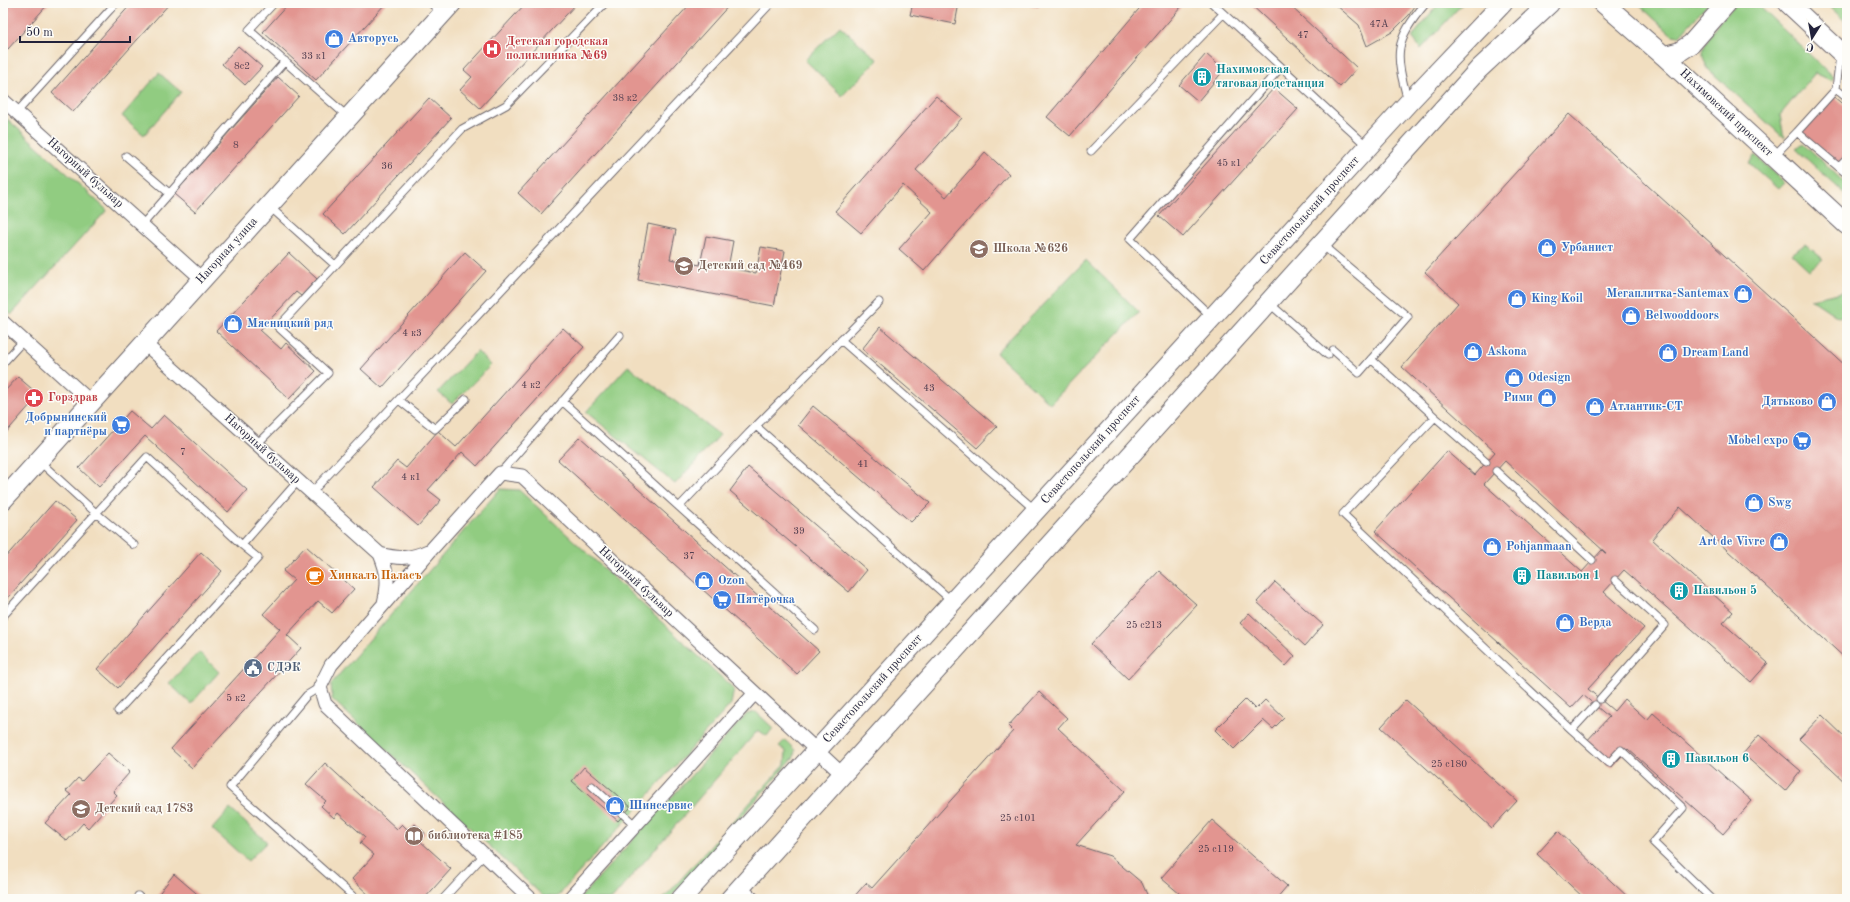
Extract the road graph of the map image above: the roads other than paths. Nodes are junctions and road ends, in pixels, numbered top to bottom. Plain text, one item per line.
1 (116, 3) edge
2 (274, 3) edge
3 (605, 3) edge
4 (771, 3) edge
5 (1212, 3) edge
6 (1426, 3) edge
7 (1503, 3) edge
8 (1550, 3) edge
9 (1603, 3) edge
10 (1727, 3) edge
11 (1788, 3) edge
12 (442, 7) edge
13 (1223, 14) junction
14 (1844, 55) edge
15 (1664, 56) junction
16 (285, 61) junction
17 (1281, 67) junction
18 (1836, 89) junction
19 (1847, 98) edge
20 (3, 100) edge
21 (1409, 102) junction
22 (17, 112) junction
23 (349, 117) junction
24 (1797, 132) junction
25 (1368, 147) junction
26 (1091, 151) dead end
27 (126, 156) dead end
28 (1773, 157) junction
29 (1847, 159) edge
30 (1839, 167) junction
31 (1847, 174) edge
32 (169, 194) junction
33 (268, 205) junction
34 (142, 225) junction
35 (1847, 225) edge
36 (1321, 244) junction
37 (336, 265) junction
38 (202, 279) junction
39 (879, 302) dead end
40 (1268, 302) junction
41 (1212, 317) junction
42 (3, 322) edge
43 (620, 334) dead end
44 (842, 340) junction
45 (23, 341) junction
46 (144, 343) junction
47 (1370, 359) junction
48 (3, 363) edge
49 (466, 399) dead end
50 (399, 400) junction
51 (91, 402) junction
52 (562, 402) junction
53 (1435, 417) junction
54 (756, 426) junction
55 (257, 444) junction
56 (38, 461) junction
57 (1486, 462) dead end
58 (1496, 471) dead end
59 (500, 473) junction
60 (298, 481) junction
61 (311, 493) junction
62 (3, 500) edge
63 (679, 507) junction
64 (1036, 510) junction
65 (96, 513) junction
66 (134, 545) dead end
67 (242, 545) junction
68 (430, 551) junction
69 (380, 554) junction
70 (1592, 560) dead end
71 (1615, 580) dead end
72 (953, 602) junction
73 (384, 605) junction
74 (3, 616) edge
75 (815, 630) dead end
76 (320, 687) junction
77 (755, 693) junction
78 (118, 711) dead end
79 (1572, 730) junction
80 (817, 750) junction
81 (842, 774) junction
82 (592, 786) dead end
83 (635, 826) junction
84 (484, 855) junction
85 (736, 892) edge
86 (356, 899) edge
87 (443, 899) edge
88 (531, 899) edge
89 (569, 899) edge
90 (681, 899) edge
91 (757, 899) edge
92 (1712, 899) edge

1 - 22 lane
2 - 16 lane
3 - 37 lane
4 - 50 lane
5 - 13 lane
6 - 21 lane
7 - 21 main road, Севастопольский проспект
8 - 36 main road
9 - 15 main road, Нахимовский проспект
10 - 15 main road
11 - 14 main road
12 - 23 main road, Нагорная улица
13 - 17 lane
13 - 26 lane
14 - 18 lane
15 - 28 main road, Нахимовский проспект
16 - 23 lane
16 - 32 lane
17 - 25 lane
17 - 41 lane
18 - 19 lane
18 - 24 lane
20 - 22 street, Нагорный бульвар
21 - 25 main road, Севастопольский проспект
22 - 34 street, Нагорный бульвар
23 - 33 main road, Нагорная улица
24 - 28 lane
24 - 30 lane
25 - 41 main road, Севастопольский проспект
27 - 32 lane
28 - 35 main road, Нахимовский проспект
29 - 30 lane
30 - 31 lane
32 - 34 lane
33 - 37 lane
33 - 38 main road, Нагорная улица
34 - 38 street, Нагорный бульвар
36 - 40 main road
36 - 47 lane
37 - 55 lane
38 - 46 main road, Нагорная улица
39 - 44 lane
40 - 47 lane
40 - 81 main road
41 - 64 main road, Севастопольский проспект
42 - 45 street
43 - 52 lane
44 - 54 lane
44 - 64 lane
45 - 48 lane
45 - 51 street
46 - 51 main road, Нагорная улица
46 - 55 street, Нагорный бульвар
47 - 53 lane
49 - 50 lane
50 - 61 lane
51 - 56 main road, Нагорная улица
52 - 59 lane
52 - 63 lane
53 - 57 lane
53 - 79 lane
54 - 63 lane
54 - 72 lane
55 - 60 street, Нагорный бульвар
56 - 62 main road, Нагорная улица
56 - 65 lane
58 - 70 lane
59 - 68 street, Нагорный бульвар
59 - 77 street, Нагорный бульвар
60 - 61 street, Нагорный бульвар
60 - 67 lane
61 - 69 street, Нагорный бульвар
63 - 75 lane
64 - 72 main road, Севастопольский проспект
65 - 66 lane
65 - 67 lane
65 - 74 lane
67 - 78 lane
68 - 69 street
68 - 73 street, Нагорный бульвар
69 - 73 street, Нагорный бульвар
71 - 79 lane
72 - 80 main road, Севастопольский проспект
73 - 76 street, Нагорный бульвар
76 - 84 street
76 - 86 lane
77 - 80 street, Нагорный бульвар
77 - 83 street
79 - 92 lane
80 - 81 street, Нагорный бульвар
80 - 90 main road, Севастопольский проспект
81 - 85 main road
82 - 83 lane
83 - 89 street
84 - 87 lane
84 - 88 street
85 - 91 lane

